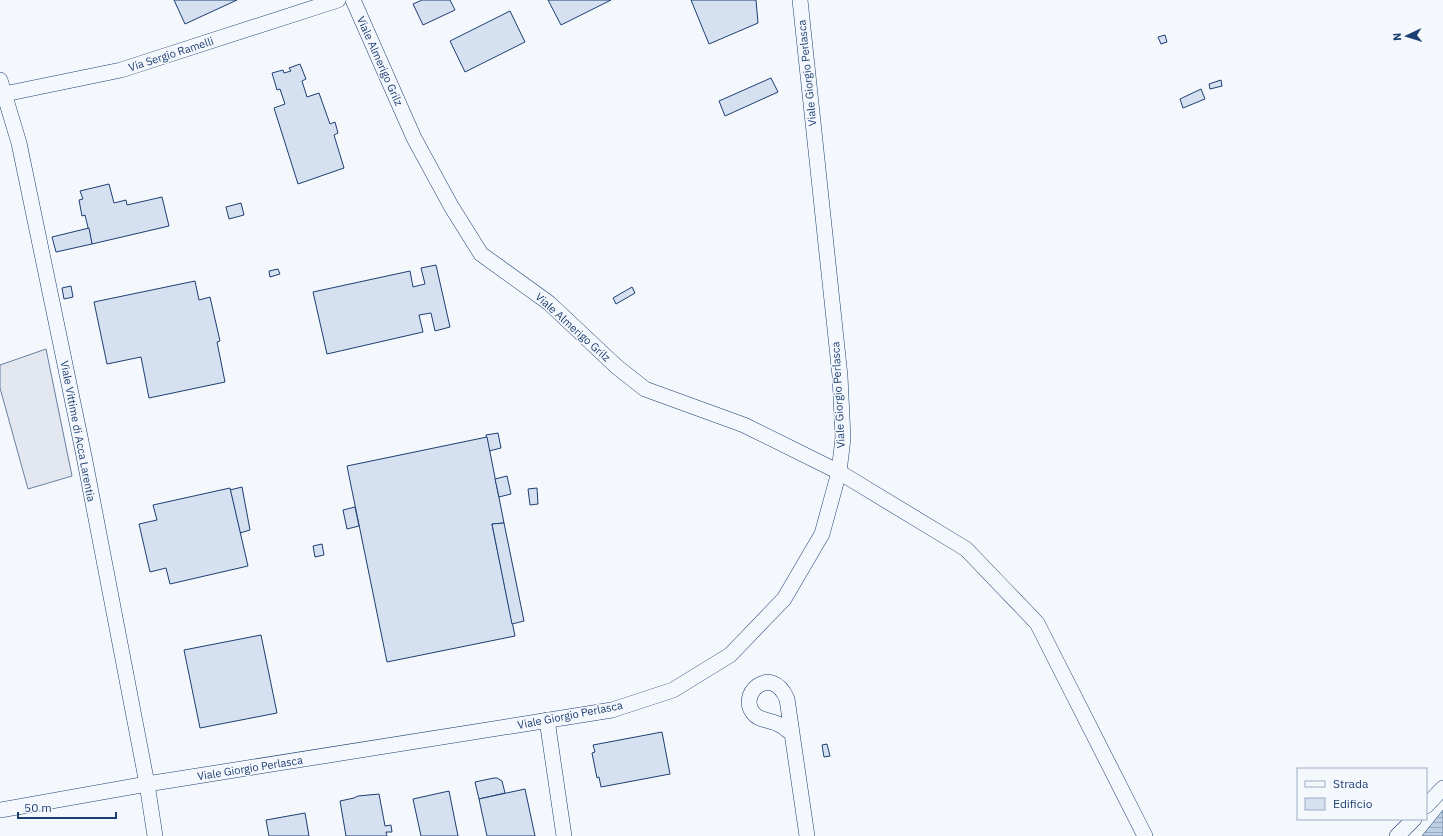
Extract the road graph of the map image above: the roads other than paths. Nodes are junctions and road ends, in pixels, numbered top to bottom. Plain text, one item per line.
1 (338, 0) edge
2 (353, 0) edge
3 (800, 0) edge
4 (0, 80) edge
5 (2, 95) edge
6 (839, 472) junction
7 (547, 720) junction
8 (791, 733) dead end
9 (147, 784) junction
10 (1443, 788) edge
11 (1427, 805) edge
12 (0, 810) edge
13 (1413, 820) edge
14 (155, 836) edge
15 (564, 836) edge
16 (807, 836) edge
17 (1145, 836) edge
18 (1396, 836) edge

1 - 5 street, Via Sergio Ramelli
2 - 6 street, Viale Almerigo Grilz
3 - 6 street, Viale Giorgio Perlasca
4 - 5 street, Viale Vittime di Acca Larentia
5 - 9 street, Viale Vittime di Acca Larentia
6 - 7 street, Viale Giorgio Perlasca
6 - 17 street, Viale Almerigo Grilz
7 - 9 street, Viale Giorgio Perlasca
7 - 15 street
8 - 16 street
9 - 12 street, Viale Giorgio Perlasca
9 - 14 street, Viale Vittime di Acca Larentia
10 - 11 street
13 - 18 street

